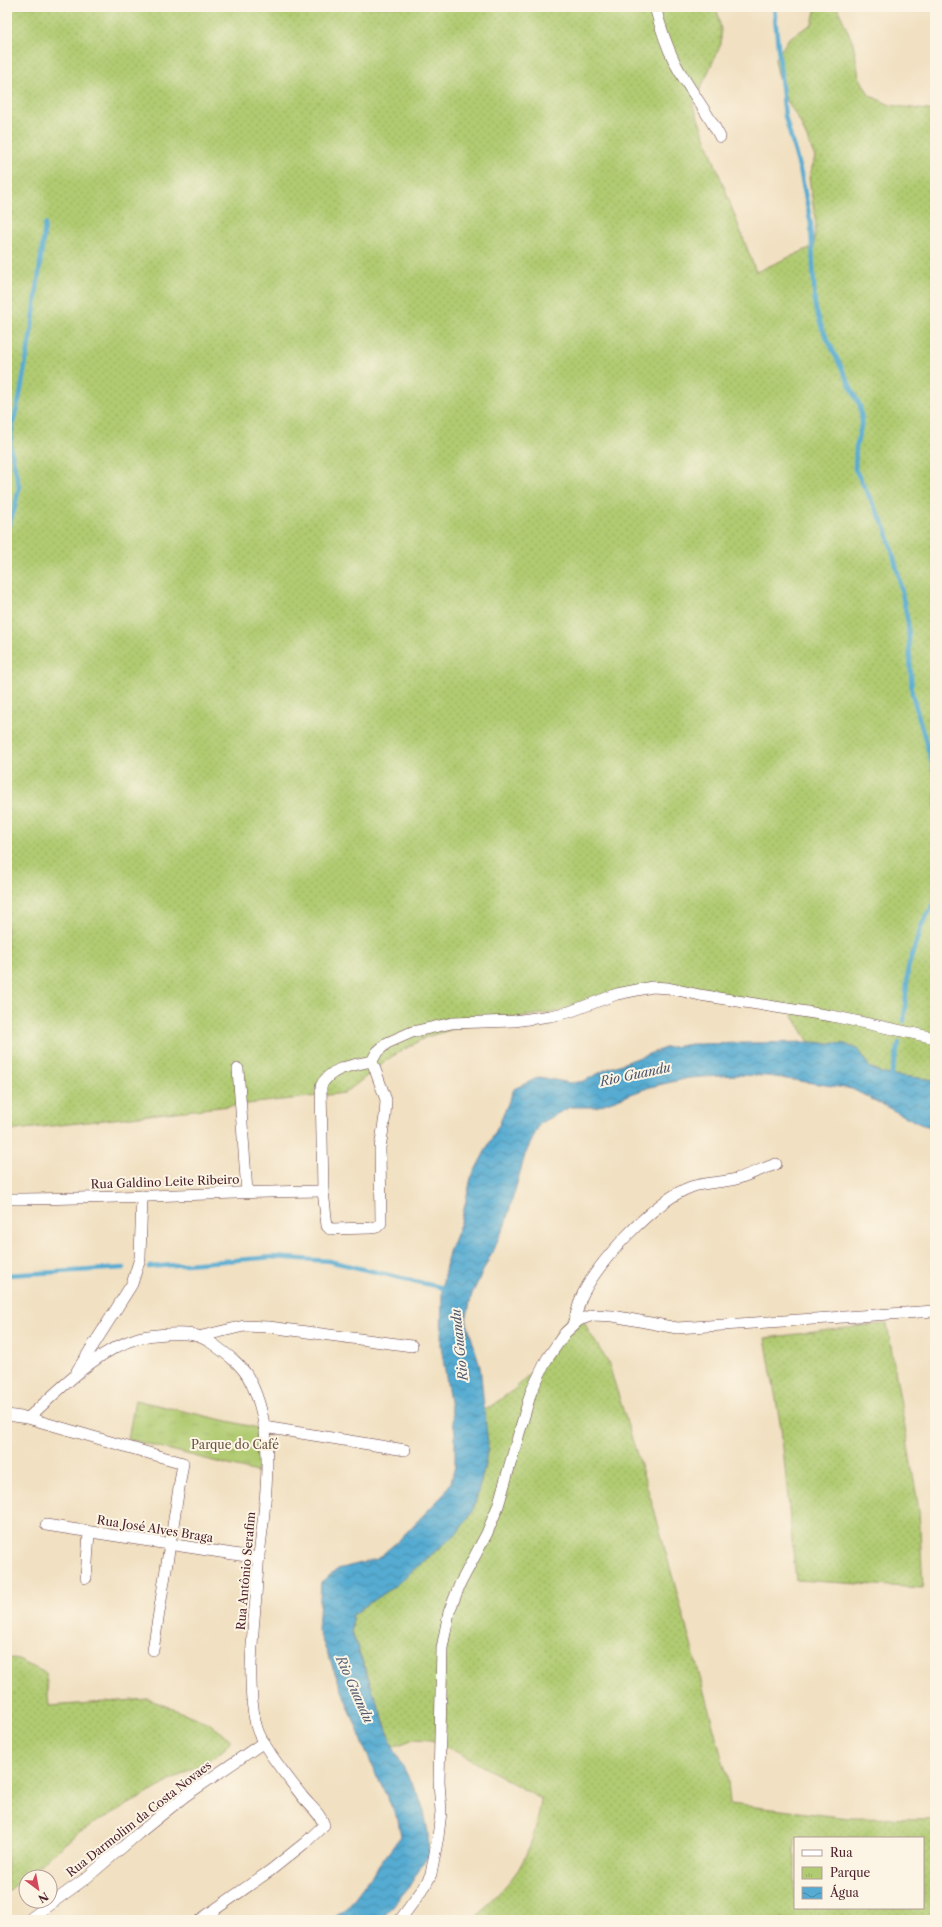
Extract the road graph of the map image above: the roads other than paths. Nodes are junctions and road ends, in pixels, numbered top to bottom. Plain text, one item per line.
1 (656, 7) edge
2 (720, 137) dead end
3 (935, 1038) edge
4 (372, 1061) junction
5 (238, 1069) dead end
6 (776, 1164) dead end
7 (323, 1190) junction
8 (247, 1192) junction
9 (142, 1196) junction
10 (7, 1199) edge
11 (935, 1311) edge
12 (573, 1324) junction
13 (202, 1336) junction
14 (412, 1346) dead end
15 (72, 1380) junction
16 (7, 1415) edge
17 (28, 1418) junction
18 (264, 1427) junction
19 (405, 1450) dead end
20 (46, 1525) dead end
21 (89, 1532) junction
22 (171, 1545) junction
23 (259, 1558) junction
24 (86, 1578) dead end
25 (153, 1650) dead end
26 (264, 1742) junction
27 (31, 1918) dead end
28 (200, 1920) edge
29 (400, 1920) edge

1 - 2 street
3 - 4 street
4 - 7 street
4 - 7 street
5 - 8 street
6 - 12 street
7 - 8 street, Rua Galdino Leite Ribeiro
8 - 9 street, Rua Galdino Leite Ribeiro
9 - 10 street, Rua Galdino Leite Ribeiro
9 - 15 street
11 - 12 street
12 - 29 street
13 - 14 street
13 - 15 street
13 - 18 street, Rua Antônio Serafim
15 - 17 street
16 - 17 street
17 - 22 street
18 - 19 street
18 - 23 street, Rua Antônio Serafim
20 - 21 street, Rua José Alves Braga
21 - 22 street, Rua José Alves Braga
21 - 24 street
22 - 23 street, Rua José Alves Braga
22 - 25 street
23 - 26 street, Rua Antônio Serafim
26 - 27 street, Rua Darmolim da Costa Novaes
26 - 28 street, Rua Antônio Serafim

